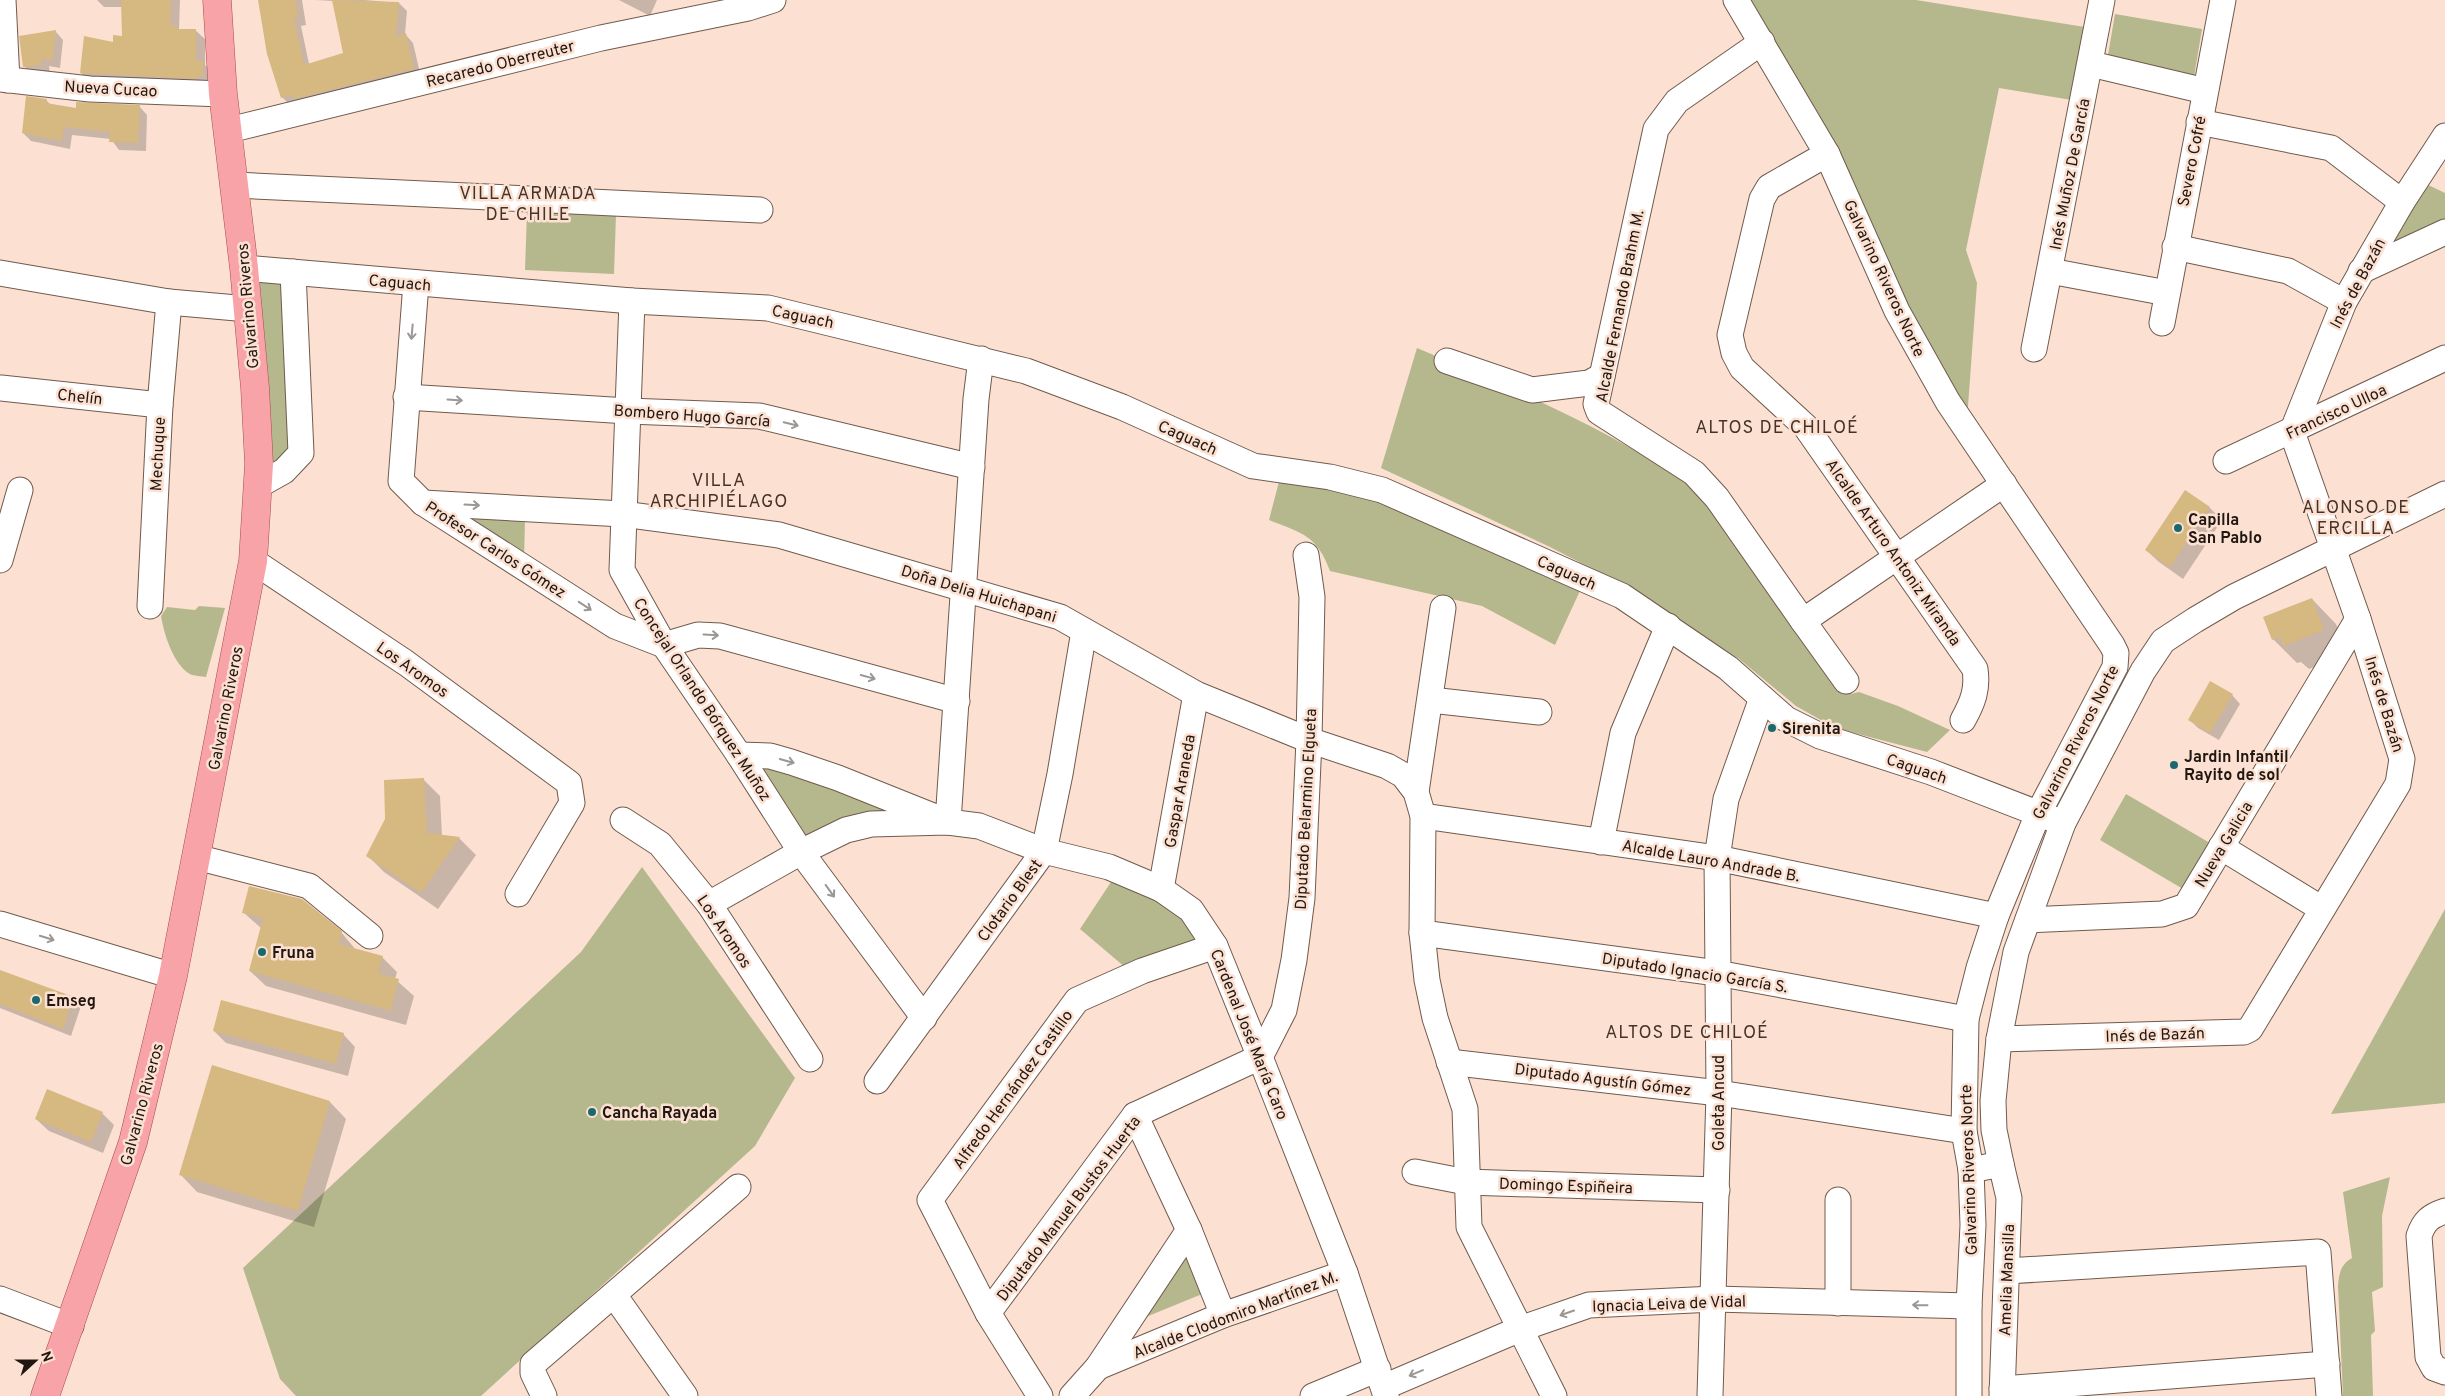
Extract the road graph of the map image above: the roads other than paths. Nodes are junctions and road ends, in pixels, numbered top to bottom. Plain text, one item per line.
1 (3, 0) edge
2 (217, 0) edge
3 (773, 0) edge
4 (1736, 0) edge
5 (2102, 0) edge
6 (2223, 0) edge
7 (1762, 42) junction
8 (2091, 64) junction
9 (4, 79) edge
10 (2205, 91) junction
11 (223, 94) junction
12 (2198, 122) junction
13 (228, 130) junction
14 (2445, 136) edge
15 (1827, 154) junction
16 (235, 185) junction
17 (2402, 202) junction
18 (760, 210) dead end
19 (2445, 232) edge
20 (2175, 247) junction
21 (244, 268) junction
22 (2050, 271) junction
23 (2361, 271) junction
24 (293, 272) junction
25 (0, 273) edge
26 (416, 284) junction
27 (2167, 294) junction
28 (632, 300) junction
29 (169, 302) junction
30 (2344, 302) junction
31 (248, 309) junction
32 (2162, 323) dead end
33 (2034, 349) dead end
34 (2445, 358) edge
35 (981, 359) junction
36 (1447, 361) dead end
37 (1602, 376) junction
38 (1, 388) edge
39 (406, 397) junction
40 (160, 405) junction
41 (628, 412) junction
42 (2292, 432) junction
43 (2226, 461) dead end
44 (972, 467) junction
45 (2004, 484) junction
46 (259, 485) junction
47 (20, 490) dead end
48 (2445, 494) edge
49 (423, 503) junction
50 (623, 514) junction
51 (2333, 548) junction
52 (1306, 555) dead end
53 (1898, 557) junction
54 (0, 560) edge
55 (253, 560) junction
56 (964, 588) junction
57 (150, 606) dead end
58 (1443, 608) dead end
59 (2358, 620) junction
60 (1803, 621) junction
61 (1668, 626) junction
62 (1084, 631) junction
63 (664, 645) junction
64 (1846, 681) dead end
65 (1196, 694) junction
66 (1762, 698) junction
67 (1431, 700) junction
68 (957, 701) junction
69 (1539, 712) dead end
70 (1964, 720) dead end
71 (1309, 740) junction
72 (739, 755) junction
73 (1416, 792) junction
74 (2038, 814) junction
75 (1423, 816) junction
76 (623, 820) dead end
77 (948, 822) junction
78 (2063, 823) junction
79 (1601, 842) junction
80 (2221, 847) junction
81 (1044, 851) junction
82 (801, 852) junction
83 (196, 857) junction
84 (1717, 858) junction
85 (1161, 888) junction
86 (518, 894) dead end
87 (709, 904) junction
88 (2322, 909) junction
89 (1996, 916) junction
90 (2028, 920) junction
91 (0, 924) edge
92 (1422, 933) junction
93 (370, 936) dead end
94 (1215, 946) junction
95 (1717, 973) junction
96 (173, 976) junction
97 (924, 1018) junction
98 (1966, 1019) junction
99 (1998, 1039) junction
100 (1260, 1057) junction
101 (810, 1059) dead end
102 (1449, 1062) junction
103 (877, 1081) dead end
104 (1719, 1093) junction
105 (1136, 1115) junction
106 (1964, 1131) junction
107 (2001, 1164) junction
108 (1971, 1170) junction
109 (1416, 1172) dead end
110 (1466, 1182) junction
111 (738, 1187) dead end
112 (1717, 1190) junction
113 (1838, 1200) dead end
114 (2445, 1211) edge
115 (1189, 1230) junction
116 (2007, 1271) junction
117 (1345, 1273) junction
118 (614, 1295) junction
119 (1714, 1298) junction
120 (0, 1299) edge
121 (1838, 1303) junction
122 (1969, 1306) junction
123 (988, 1313) junction
124 (1222, 1315) junction
125 (71, 1326) junction
126 (1520, 1329) junction
127 (2327, 1364) junction
128 (1098, 1368) junction
129 (2445, 1372) edge
130 (1383, 1384) edge
131 (2002, 1393) edge
132 (45, 1396) edge
133 (544, 1396) edge
134 (685, 1396) edge
135 (1040, 1396) edge
136 (1072, 1396) edge
137 (1313, 1396) edge
138 (1554, 1396) edge
139 (1710, 1396) edge
140 (1969, 1396) edge
141 (2329, 1396) edge

1 - 9 street
2 - 11 main road, Galvarino Riveros
3 - 13 street, Recaredo Oberreuter
4 - 7 street, Galvarino Riveros Norte
5 - 8 street, Inés Muñoz De García
6 - 10 street, Severo Cofré
7 - 15 street, Galvarino Riveros Norte
7 - 37 street, Alcalde Fernando Brahm M.
8 - 10 street
8 - 22 street, Inés Muñoz De García
9 - 11 street, Nueva Cucao
10 - 12 street, Severo Cofré
11 - 13 main road, Galvarino Riveros
12 - 17 street
12 - 20 street, Severo Cofré
13 - 16 main road, Galvarino Riveros
14 - 17 street, Inés de Bazán
15 - 45 street, Galvarino Riveros Norte
15 - 53 street, Alcalde Arturo Antoniz Miranda
16 - 18 street
16 - 21 main road, Galvarino Riveros
17 - 23 street, Inés de Bazán
19 - 23 street
20 - 27 street, Severo Cofré
20 - 30 street
21 - 24 street, Caguach
21 - 31 main road, Galvarino Riveros
22 - 27 street
22 - 33 street, Inés Muñoz De García
23 - 30 street, Inés de Bazán
24 - 26 street, Caguach
24 - 46 street
25 - 29 street
26 - 28 street, Caguach
26 -> 39 street, Profesor Carlos Gómez
27 - 32 street, Severo Cofré
28 - 35 street, Caguach
28 - 41 street, Concejal Orlando Bórquez Muñoz
29 - 31 street
29 - 40 street, Mechuque
30 - 42 street, Inés de Bazán
31 - 46 main road, Galvarino Riveros
34 - 42 street, Francisco Ulloa
35 - 44 street
35 - 61 street, Caguach
36 - 37 street
37 - 60 street, Alcalde Fernando Brahm M.
38 - 40 street, Chelín
39 -> 41 street, Bombero Hugo García
39 - 49 street, Profesor Carlos Gómez
40 - 57 street, Mechuque
41 -> 44 street, Bombero Hugo García
41 - 50 street, Concejal Orlando Bórquez Muñoz
42 - 43 street, Francisco Ulloa
42 - 51 street, Inés de Bazán
44 - 56 street
45 - 53 street
45 - 74 street, Galvarino Riveros Norte
46 - 55 main road, Galvarino Riveros
47 - 54 street
48 - 51 street, Amelia Mansilla
49 -> 50 street, Doña Delia Huichapani
49 -> 63 street, Profesor Carlos Gómez
50 - 56 street, Doña Delia Huichapani
50 - 63 street, Concejal Orlando Bórquez Muñoz
51 - 59 street, Inés de Bazán
51 - 78 street, Amelia Mansilla
52 - 71 street, Diputado Belarmino Elgueta
53 - 60 street
53 - 70 street, Alcalde Arturo Antoniz Miranda
55 - 83 main road, Galvarino Riveros
55 - 86 street, Los Aromos
56 - 62 street, Doña Delia Huichapani
56 - 68 street
58 - 67 street
59 - 80 street, Nueva Galicia
59 - 88 street, Inés de Bazán
60 - 64 street
61 - 66 street, Caguach
61 - 79 street
62 - 65 street, Doña Delia Huichapani
62 - 81 street, Clotario Blest
63 -> 68 street
63 - 72 street, Concejal Orlando Bórquez Muñoz
65 - 71 street, Doña Delia Huichapani
65 - 85 street, Gaspar Araneda
66 - 74 street, Caguach
66 - 84 street, Goleta Ancud
67 - 69 street
67 - 73 street
68 - 77 street
71 - 73 street, Doña Delia Huichapani
71 - 100 street, Diputado Belarmino Elgueta
72 -> 77 street
72 - 82 street, Concejal Orlando Bórquez Muñoz
73 - 75 street
74 - 78 street, Caguach
74 - 89 street, Galvarino Riveros Norte
75 - 79 street, Alcalde Lauro Andrade B.
75 - 92 street
76 - 87 street, Los Aromos
77 - 81 street, Cardenal José María Caro
77 - 82 street, Cardenal José María Caro
78 - 90 street, Amelia Mansilla
79 - 84 street, Alcalde Lauro Andrade B.
80 - 88 street
80 - 90 street, Nueva Galicia
81 - 85 street, Cardenal José María Caro
81 - 97 street, Clotario Blest
82 - 87 street, Cardenal José María Caro
82 -> 97 street, Concejal Orlando Bórquez Muñoz
83 - 93 street
83 - 96 main road, Galvarino Riveros
84 - 89 street, Alcalde Lauro Andrade B.
84 - 95 street, Goleta Ancud
85 - 94 street, Cardenal José María Caro
87 - 101 street, Los Aromos
88 - 99 street, Inés de Bazán
89 - 98 street, Galvarino Riveros Norte
90 - 99 street, Amelia Mansilla
91 -> 96 street
92 - 95 street, Diputado Ignacio García S.
92 - 102 street
94 - 100 street, Cardenal José María Caro
94 - 123 street, Alfredo Hernández Castillo
95 - 98 street, Diputado Ignacio García S.
95 - 104 street, Goleta Ancud
96 - 125 main road, Galvarino Riveros
97 - 103 street, Clotario Blest
98 - 106 street, Galvarino Riveros Norte
99 - 107 street, Amelia Mansilla
100 - 105 street, Diputado Manuel Bustos Huerta
100 - 117 street, Cardenal José María Caro
102 - 104 street, Diputado Agustín Gómez
102 - 110 street
104 - 106 street, Diputado Agustín Gómez
104 - 112 street, Goleta Ancud
105 - 115 street
105 - 123 street, Diputado Manuel Bustos Huerta
106 - 108 street, Galvarino Riveros Norte
107 - 108 street
107 - 116 street, Amelia Mansilla
108 - 122 street, Galvarino Riveros Norte
109 - 110 street, Domingo Espiñeira
110 - 112 street, Domingo Espiñeira
110 - 126 street
111 - 118 street
112 - 119 street, Goleta Ancud
113 - 121 street
114 - 129 street
115 - 124 street
115 - 128 street
116 - 127 street
116 - 131 street, Amelia Mansilla
117 - 124 street, Alcalde Clodomiro Martínez M.
117 - 130 street, Cardenal José María Caro
118 - 133 street
118 - 134 street
119 - 121 street, Ignacia Leiva de Vidal
119 -> 126 street, Ignacia Leiva de Vidal
119 - 139 street, Goleta Ancud
120 - 125 street
122 -> 121 street, Ignacia Leiva de Vidal
122 - 140 street, Galvarino Riveros Norte
123 - 135 street
124 - 128 street, Alcalde Clodomiro Martínez M.
125 - 132 main road, Galvarino Riveros
126 -> 130 street, Ignacia Leiva de Vidal
126 - 138 street
127 - 131 street
127 - 141 street
128 - 136 street
130 - 137 street, Ignacia Leiva de Vidal

